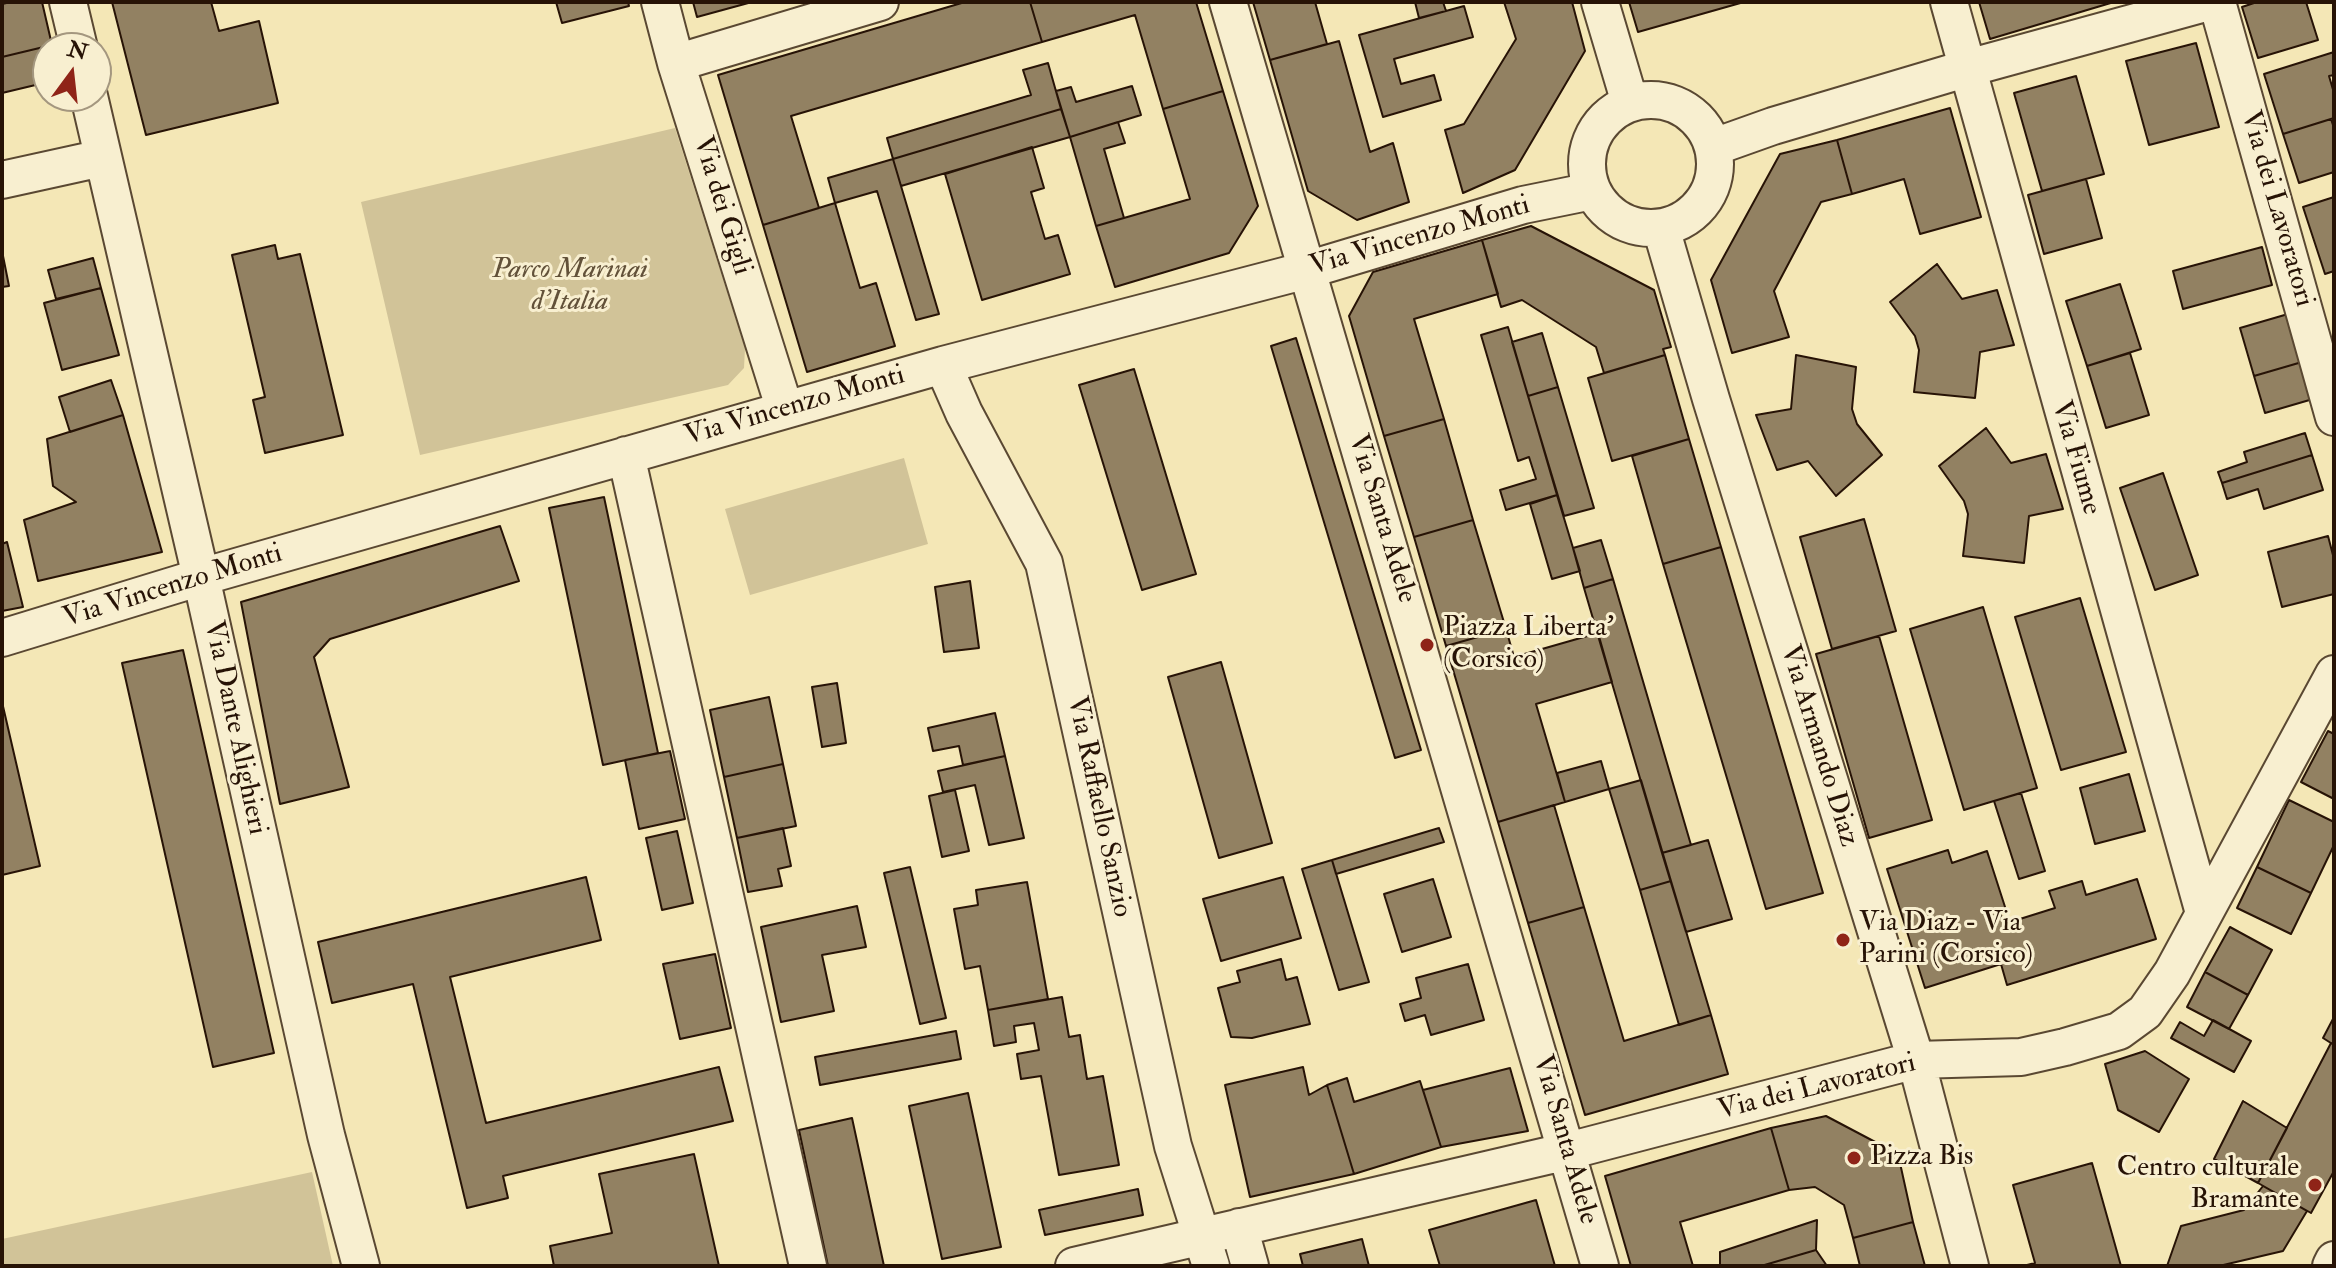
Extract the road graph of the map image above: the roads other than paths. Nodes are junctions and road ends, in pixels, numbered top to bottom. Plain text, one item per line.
1 (68, 2) edge
2 (660, 2) edge
3 (880, 2) edge
4 (1228, 2) edge
5 (1600, 2) edge
6 (1949, 2) edge
7 (2209, 2) edge
8 (2217, 2) edge
9 (75, 32) edge
10 (676, 63) junction
11 (1968, 68) junction
12 (1630, 103) junction
13 (92, 112) edge
14 (1714, 147) junction
15 (102, 158) junction
16 (2, 180) edge
17 (1592, 191) junction
18 (1661, 228) junction
19 (1307, 270) junction
20 (943, 365) junction
21 (785, 410) junction
22 (2334, 417) edge
23 (626, 455) junction
24 (201, 577) junction
25 (2, 638) edge
26 (2334, 674) edge
27 (2204, 913) junction
28 (1916, 1060) junction
29 (1568, 1151) junction
30 (1239, 1227) junction
31 (1206, 1251) edge
32 (2334, 1260) edge
33 (361, 1266) edge
34 (808, 1266) edge
35 (1074, 1266) edge
36 (1250, 1266) edge
37 (1600, 1266) edge
38 (1970, 1266) edge
39 (2331, 1266) edge

1 - 9 street
2 - 10 street, Via dei Gigli
3 - 10 street
4 - 19 street, Via Santa Adele
5 - 12 street
6 - 11 street, Via Fiume
7 - 11 street
8 - 22 street, Via dei Lavoratori
10 - 21 street, Via dei Gigli
11 - 14 street
11 - 27 street, Via Fiume
12 - 14 street
12 - 17 street
13 - 15 street, Via Dante Alighieri
14 - 18 street
15 - 16 street
15 - 24 street, Via Dante Alighieri
17 - 18 street
17 - 19 street, Via Vincenzo Monti
18 - 28 street, Via Armando Diaz
19 - 20 street, Via Vincenzo Monti
19 - 29 street, Via Santa Adele
20 - 21 street, Via Vincenzo Monti
20 - 31 street, Via Raffaello Sanzio
21 - 23 street, Via Vincenzo Monti
23 - 24 street, Via Vincenzo Monti
23 - 34 street
24 - 25 street, Via Vincenzo Monti
24 - 33 street, Via Dante Alighieri
26 - 27 street, Via dei Lavoratori
27 - 28 street, Via dei Lavoratori
28 - 29 street, Via dei Lavoratori
28 - 38 street, Via Armando Diaz
29 - 30 street, Via dei Lavoratori
29 - 37 street, Via Santa Adele
30 - 31 street, Via dei Lavoratori
30 - 36 street
31 - 35 street, Via dei Lavoratori
32 - 39 street

